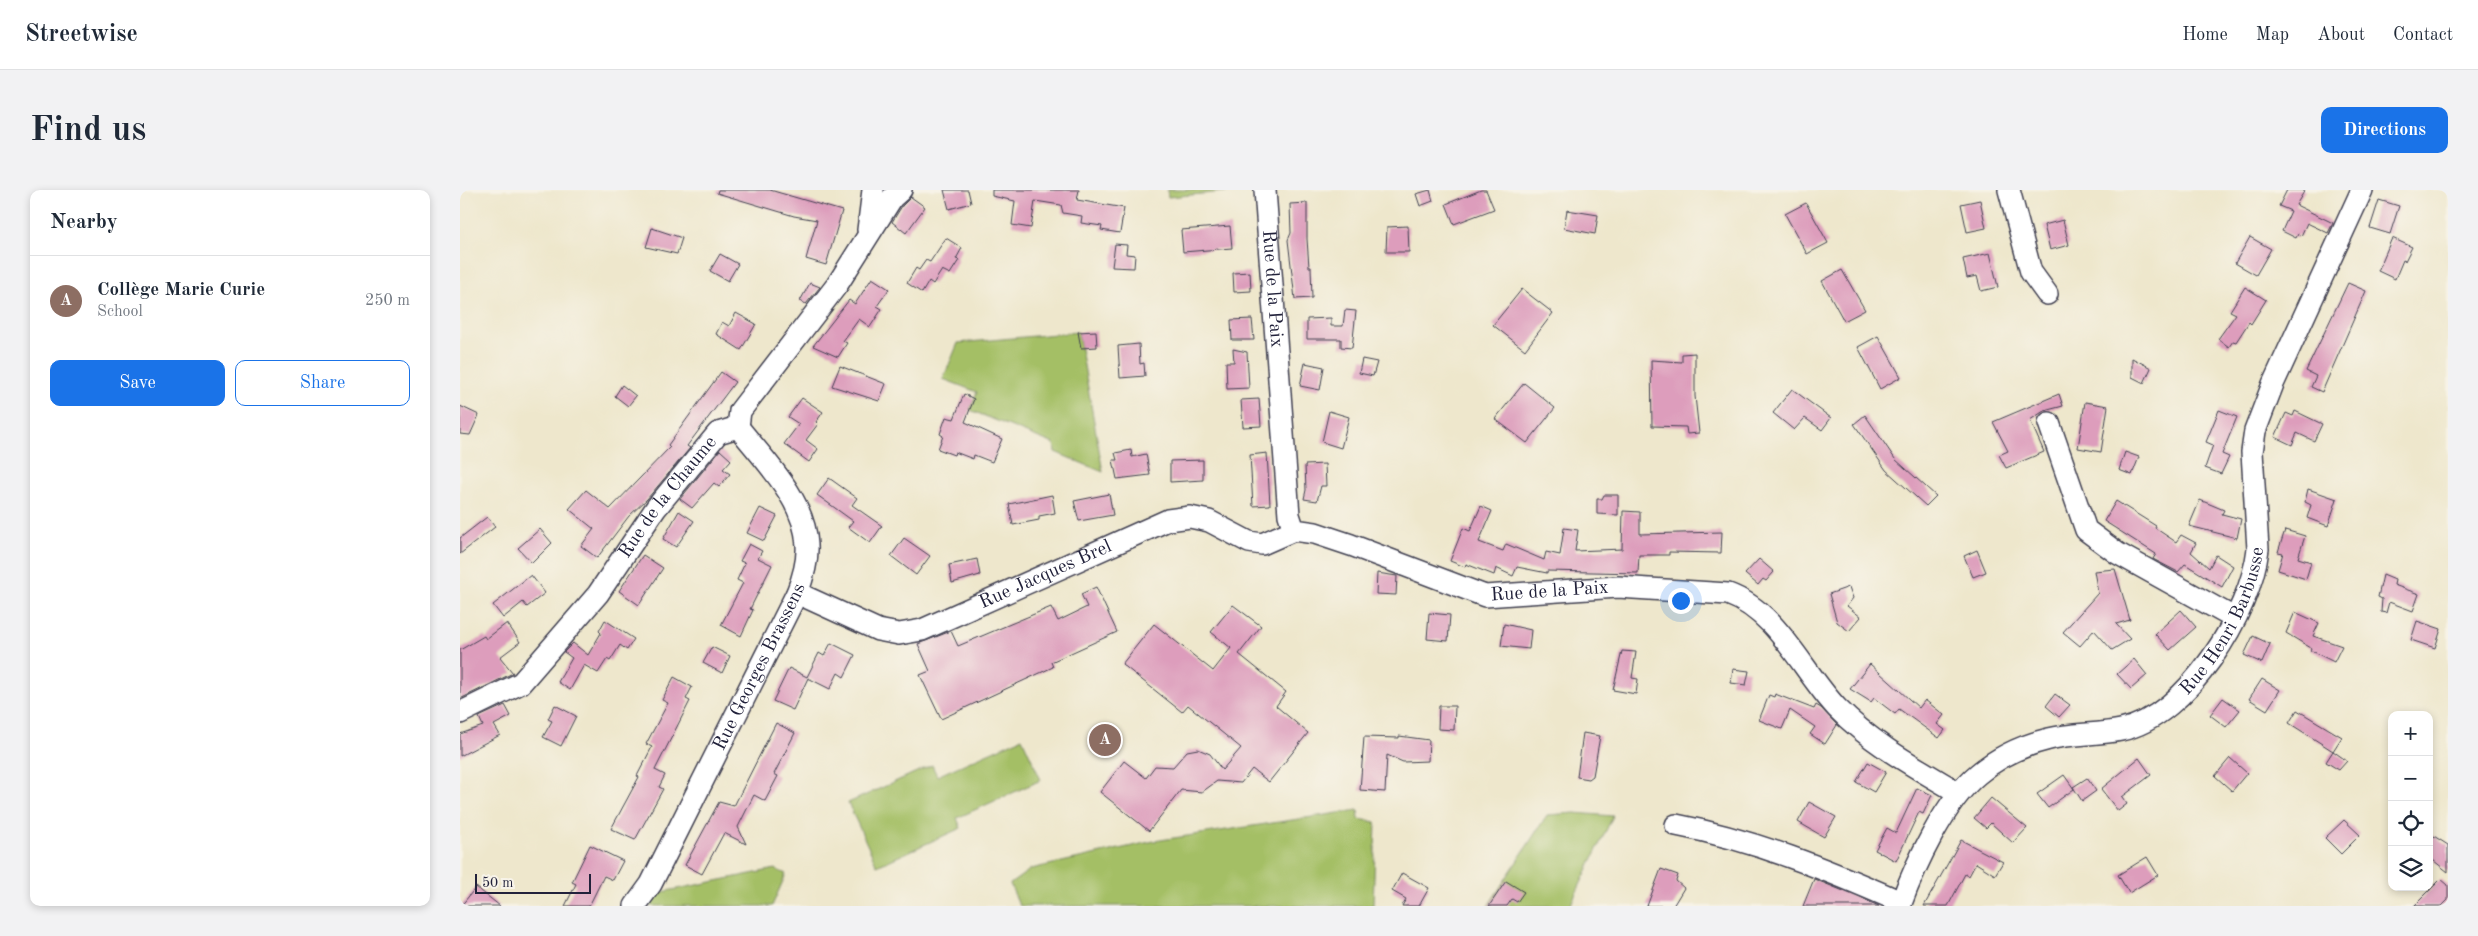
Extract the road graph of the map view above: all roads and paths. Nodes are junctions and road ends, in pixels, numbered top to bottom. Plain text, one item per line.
1 (872, 190) edge
2 (901, 190) edge
3 (1265, 190) edge
4 (2009, 190) edge
5 (2362, 190) edge
6 (868, 236) junction
7 (2047, 294) dead end
8 (2050, 423) dead end
9 (738, 427) junction
10 (1294, 530) junction
11 (797, 593) junction
12 (2234, 618) junction
13 (460, 713) edge
14 (1960, 793) junction
15 (1676, 826) dead end
16 (1900, 904) edge
17 (635, 906) edge

1 - 6 street, Rue de la Chaume
2 - 6 street, Rue de la Chaume
3 - 10 street, Rue de la Paix
4 - 7 street
5 - 12 street, Rue Henri Barbusse
6 - 9 street, Rue de la Chaume
8 - 12 street
9 - 11 street, Rue Georges Brassens
9 - 13 street, Rue de la Chaume
10 - 11 street, Rue Jacques Brel
10 - 14 street, Rue de la Paix
11 - 17 street, Rue Georges Brassens
12 - 14 street, Rue Henri Barbusse
14 - 16 street, Rue Henri Barbusse
15 - 16 street

